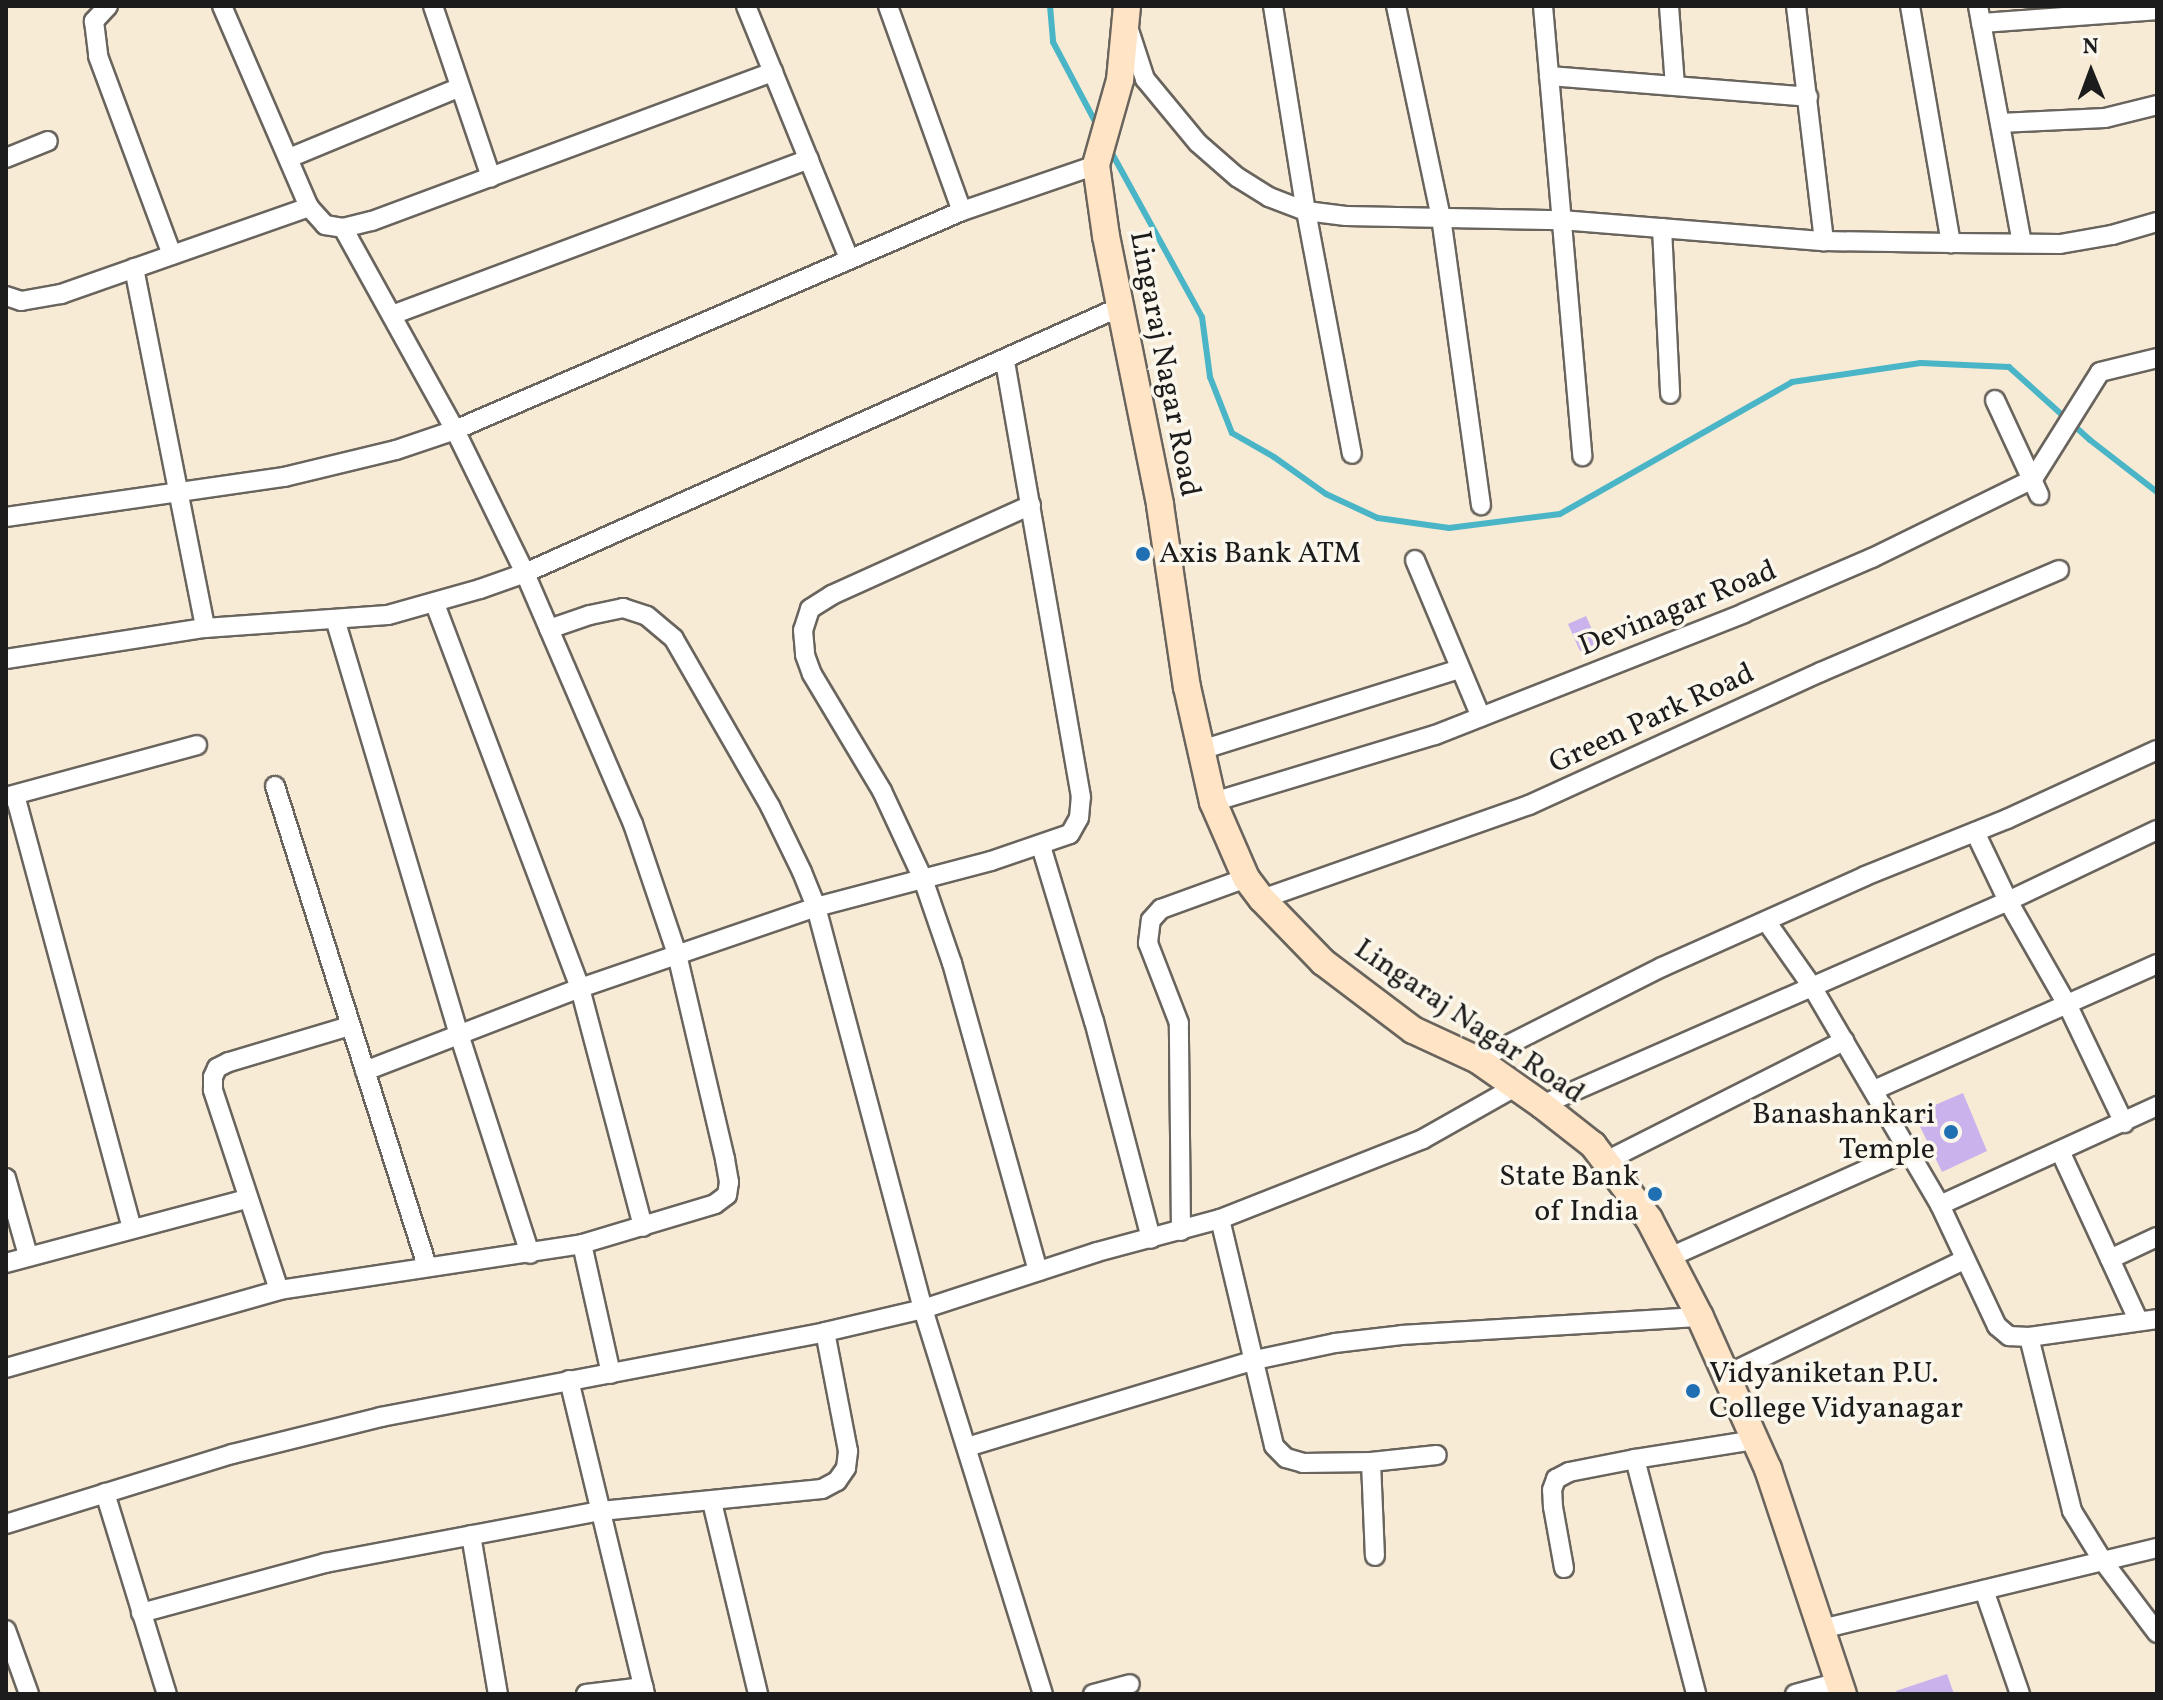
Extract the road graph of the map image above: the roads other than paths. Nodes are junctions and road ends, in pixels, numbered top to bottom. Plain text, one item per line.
1 (108, 6) edge
2 (222, 6) edge
3 (434, 6) edge
4 (746, 6) edge
5 (888, 6) edge
6 (1273, 6) edge
7 (1396, 6) edge
8 (1543, 6) edge
9 (1669, 6) edge
10 (1796, 6) edge
11 (1910, 6) edge
12 (2157, 10) edge
13 (1126, 13) edge
14 (1980, 14) edge
15 (773, 72) junction
16 (1549, 76) junction
17 (1675, 86) junction
18 (460, 87) junction
19 (1808, 97) junction
20 (2157, 105) edge
21 (2000, 123) junction
22 (48, 141) dead end
23 (1098, 156) junction
24 (6, 158) edge
25 (289, 158) junction
26 (809, 159) junction
27 (491, 177) junction
28 (309, 207) junction
29 (962, 211) junction
30 (1306, 211) junction
31 (1441, 217) junction
32 (1561, 220) junction
33 (2157, 222) edge
34 (343, 228) junction
35 (1662, 228) junction
36 (1824, 241) junction
37 (1951, 243) junction
38 (2022, 243) junction
39 (172, 255) junction
40 (849, 258) junction
41 (134, 268) junction
42 (6, 296) edge
43 (1120, 307) junction
44 (392, 315) junction
45 (2157, 358) edge
46 (1005, 360) junction
47 (1670, 394) dead end
48 (1995, 400) dead end
49 (455, 430) junction
50 (1352, 454) dead end
51 (1582, 456) dead end
52 (2036, 487) junction
53 (177, 492) junction
54 (1031, 505) junction
55 (1481, 505) dead end
56 (6, 517) edge
57 (1415, 560) dead end
58 (2059, 570) dead end
59 (525, 573) junction
60 (435, 604) junction
61 (335, 619) junction
62 (205, 628) junction
63 (549, 629) junction
64 (6, 659) edge
65 (1459, 669) junction
66 (1481, 717) junction
67 (197, 745) dead end
68 (1201, 750) junction
69 (2157, 750) edge
70 (275, 786) dead end
71 (10, 796) edge
72 (1213, 802) junction
73 (2157, 830) edge
74 (1975, 832) junction
75 (1041, 846) junction
76 (1246, 878) junction
77 (923, 879) junction
78 (1262, 899) junction
79 (2008, 901) junction
80 (816, 907) junction
81 (1766, 921) junction
82 (677, 954) junction
83 (2157, 964) edge
84 (1811, 985) junction
85 (580, 988) junction
86 (2068, 1006) junction
87 (350, 1026) junction
88 (459, 1034) junction
89 (1844, 1041) junction
90 (1478, 1060) junction
91 (365, 1071) junction
92 (1513, 1088) junction
93 (1874, 1090) junction
94 (1542, 1105) junction
95 (2157, 1106) edge
96 (2124, 1123) junction
97 (1908, 1151) junction
98 (2060, 1151) junction
99 (1606, 1161) junction
100 (6, 1178) edge
101 (247, 1199) junction
102 (1940, 1205) junction
103 (1220, 1219) junction
104 (643, 1227) junction
105 (132, 1229) junction
106 (1181, 1231) junction
107 (2157, 1237) edge
108 (1151, 1239) junction
109 (582, 1244) junction
110 (530, 1254) junction
111 (28, 1255) junction
112 (1670, 1257) junction
113 (2110, 1259) junction
114 (1964, 1260) junction
115 (6, 1263) edge
116 (427, 1266) junction
117 (1038, 1271) junction
118 (279, 1290) junction
119 (923, 1309) junction
120 (1700, 1317) junction
121 (2148, 1320) edge
122 (825, 1332) junction
123 (2029, 1337) junction
124 (1255, 1360) junction
125 (6, 1368) edge
126 (611, 1374) junction
127 (1726, 1375) junction
128 (569, 1380) junction
129 (1755, 1440) junction
130 (967, 1447) junction
131 (1437, 1455) dead end
132 (1635, 1459) junction
133 (1371, 1462) junction
134 (105, 1493) junction
135 (712, 1502) junction
136 (601, 1511) junction
137 (6, 1524) edge
138 (471, 1535) junction
139 (2157, 1548) edge
140 (1375, 1556) dead end
141 (2103, 1561) junction
142 (1564, 1568) dead end
143 (1984, 1590) junction
144 (141, 1613) junction
145 (1822, 1629) junction
146 (6, 1630) edge
147 (2157, 1633) edge
148 (1130, 1684) dead end
149 (1841, 1688) edge
150 (645, 1691) edge
151 (29, 1694) edge
152 (167, 1694) edge
153 (498, 1694) edge
154 (586, 1694) edge
155 (758, 1694) edge
156 (1043, 1694) edge
157 (1093, 1694) edge
158 (1696, 1694) edge
159 (1795, 1694) edge
160 (2020, 1694) edge

1 - 39 street
2 - 25 street
3 - 18 street
4 - 15 street
5 - 29 street
6 - 30 street
7 - 31 street
8 - 16 street
9 - 17 street
10 - 19 street
11 - 37 street
12 - 14 street
13 - 23 street, Lingaraj Nagar Road
13 - 30 street
14 - 21 street
15 - 26 street
15 - 27 street
16 - 17 street
16 - 32 street
17 - 19 street
18 - 25 street
18 - 27 street
19 - 36 street
20 - 21 street
21 - 38 street
22 - 24 street
23 - 29 street
23 - 43 street, Lingaraj Nagar Road
25 - 28 street
26 - 40 street
26 - 44 street
27 - 34 street
28 - 34 street
28 - 39 street
29 - 40 street
30 - 31 street
30 - 50 street
31 - 32 street
31 - 55 street
32 - 35 street
32 - 51 street
33 - 38 street
34 - 44 street
35 - 36 street
35 - 47 street
36 - 37 street
37 - 38 street
39 - 41 street
40 - 49 street
41 - 42 street
41 - 53 street
43 - 46 street
43 - 68 street, Lingaraj Nagar Road
44 - 49 street
45 - 52 street
46 - 54 street
46 - 59 street
48 - 52 street
49 - 53 street
49 - 59 street
52 - 66 street, Devinagar Road
53 - 56 street
53 - 62 street
54 - 75 street
54 - 77 street
57 - 65 street
58 - 78 street, Green Park Road
59 - 60 street
59 - 63 street
60 - 61 street
60 - 85 street
61 - 62 street
61 - 88 street
62 - 64 street
63 - 80 street
63 - 82 street
65 - 66 street
65 - 68 street
66 - 72 street, Devinagar Road
67 - 71 street
68 - 72 street, Lingaraj Nagar Road
69 - 74 street
70 - 87 street
71 - 105 street
72 - 76 street, Lingaraj Nagar Road
73 - 79 street
74 - 79 street
74 - 81 street
75 - 77 street
75 - 108 street
76 - 78 street, Lingaraj Nagar Road
76 - 106 street
77 - 80 street
77 - 117 street
78 - 90 street, Lingaraj Nagar Road
79 - 84 street
79 - 86 street
80 - 82 street
80 - 119 street
81 - 84 street
81 - 90 street
82 - 85 street
82 - 104 street
83 - 86 street
84 - 89 street
84 - 94 street
85 - 88 street
85 - 104 street
86 - 93 street
86 - 96 street
87 - 91 street
87 - 101 street
88 - 91 street
88 - 110 street
89 - 93 street
89 - 99 street
90 - 92 street, Lingaraj Nagar Road
91 - 116 street
92 - 94 street, Lingaraj Nagar Road
92 - 103 street
93 - 97 street
94 - 99 street, Lingaraj Nagar Road
95 - 96 street
96 - 98 street
97 - 102 street
97 - 112 street
98 - 102 street
98 - 113 street
99 - 112 street, Lingaraj Nagar Road
100 - 111 street
101 - 105 street
101 - 118 street
102 - 114 street
103 - 106 street
103 - 124 street
104 - 109 street
105 - 111 street
106 - 108 street
107 - 113 street
108 - 117 street
109 - 110 street
109 - 126 street
110 - 116 street
111 - 115 street
112 - 120 street, Lingaraj Nagar Road
113 - 121 street
114 - 123 street
114 - 127 street
116 - 118 street
117 - 119 street
118 - 125 street
119 - 122 street
119 - 130 street
120 - 124 street
120 - 127 street, Lingaraj Nagar Road
121 - 123 street
122 - 126 street
122 - 135 street
123 - 141 street
124 - 130 street
124 - 133 street
126 - 128 street
127 - 129 street, Lingaraj Nagar Road
128 - 134 street
128 - 136 street
129 - 132 street
129 - 145 street, Lingaraj Nagar Road
130 - 156 street
131 - 133 street
132 - 142 street
132 - 158 street
133 - 140 street
134 - 137 street
134 - 144 street
135 - 136 street
135 - 155 street
136 - 138 street
136 - 150 street
138 - 144 street
138 - 153 street
139 - 141 street
141 - 143 street
141 - 147 street
143 - 145 street
143 - 160 street
144 - 152 street
145 - 149 street, Lingaraj Nagar Road
146 - 151 street
148 - 157 street
149 - 159 street
150 - 154 street

